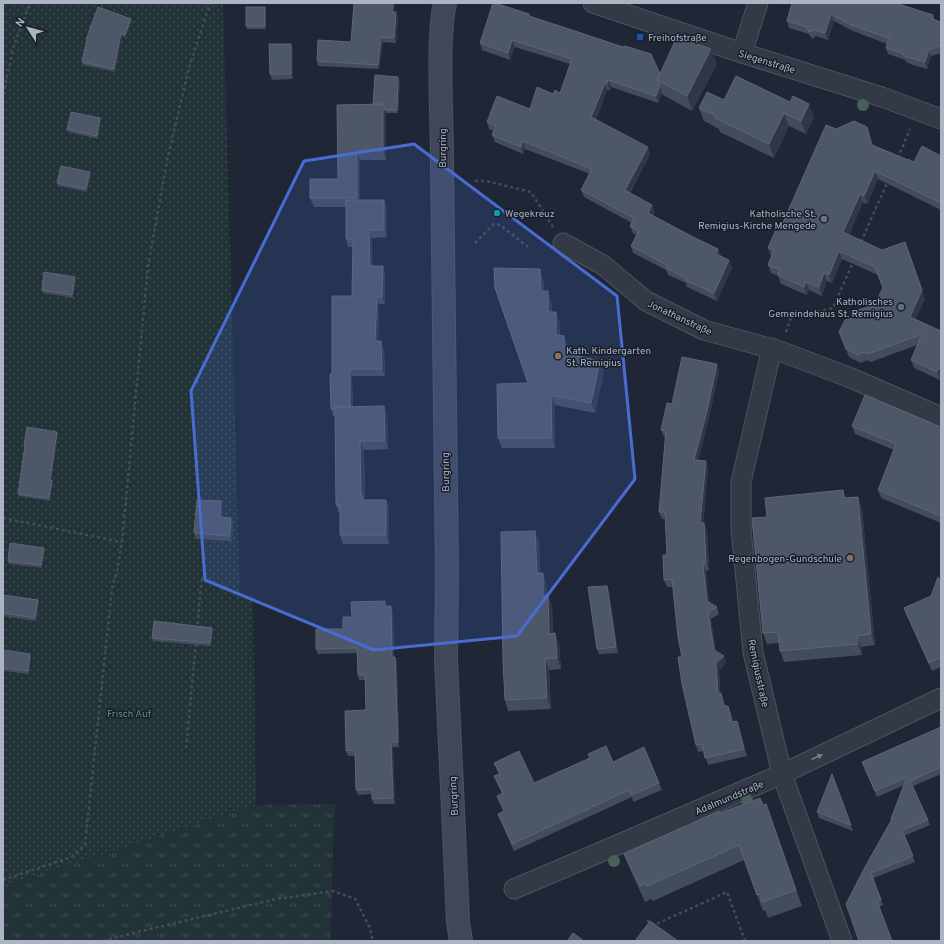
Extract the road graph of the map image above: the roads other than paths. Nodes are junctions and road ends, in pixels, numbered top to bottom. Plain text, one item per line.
1 (445, 3) edge
2 (593, 3) edge
3 (758, 3) edge
4 (742, 53) junction
5 (941, 119) edge
6 (563, 243) road end
7 (776, 350) junction
8 (941, 417) edge
9 (941, 698) edge
10 (782, 774) junction
11 (514, 889) dead end
12 (461, 941) edge
13 (842, 941) edge

1 - 12 main road, Burgring
2 - 4 street, Siegenstraße
3 - 4 street
4 - 5 street, Siegenstraße
6 - 7 street, Jonathanstraße
7 - 8 street, Jonathanstraße
7 - 10 street, Remigiusstraße
10 -> 9 street, Adalmundstraße
10 - 11 street, Adalmundstraße
10 - 13 street, Remigiusstraße

